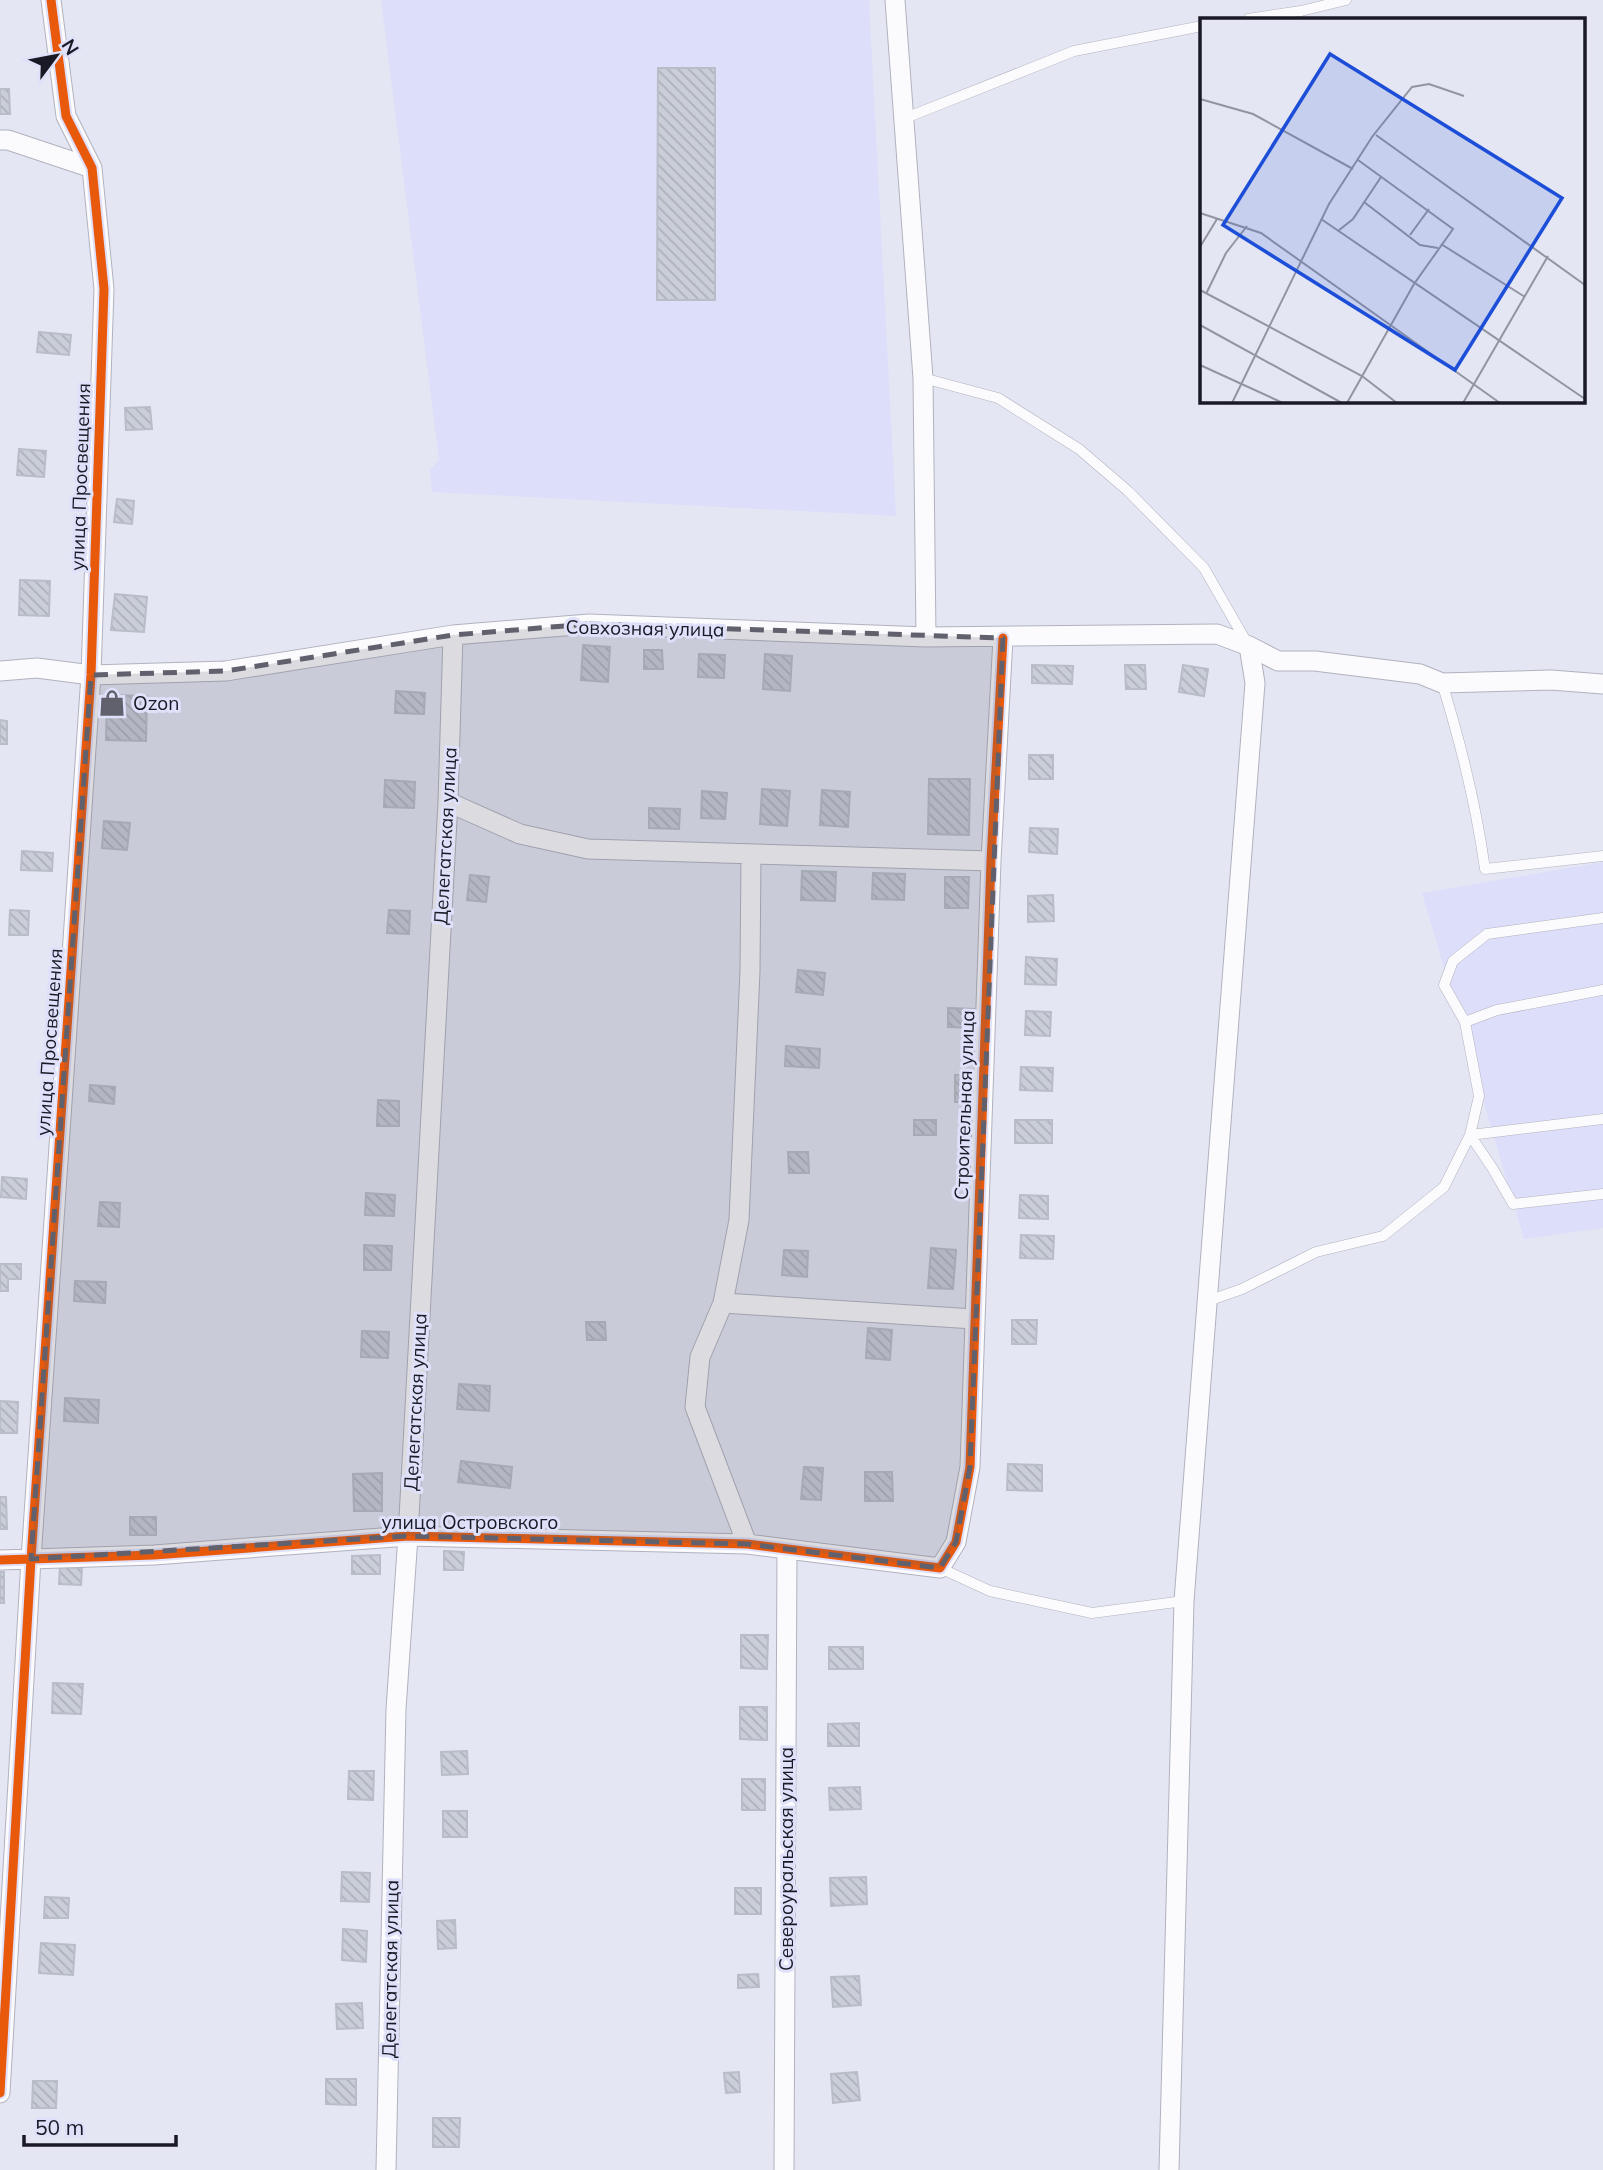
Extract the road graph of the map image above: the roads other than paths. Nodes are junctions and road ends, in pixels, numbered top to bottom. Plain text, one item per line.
1 (51, 0) edge
2 (895, 0) edge
3 (1346, 0) edge
4 (1255, 18) edge
5 (1200, 26) edge
6 (904, 119) junction
7 (0, 140) edge
8 (92, 168) junction
9 (923, 378) junction
10 (453, 635) junction
11 (926, 637) junction
12 (1003, 638) junction
13 (1250, 646) junction
14 (0, 671) edge
15 (91, 675) junction
16 (1442, 683) junction
17 (1603, 684) edge
18 (448, 802) junction
19 (751, 854) junction
20 (1603, 856) edge
21 (991, 861) junction
22 (1603, 918) edge
23 (1603, 990) edge
24 (1465, 1023) junction
25 (1603, 1119) edge
26 (1470, 1135) junction
27 (1603, 1194) edge
28 (1208, 1301) junction
29 (723, 1303) junction
30 (974, 1319) junction
31 (408, 1536) junction
32 (747, 1544) junction
33 (787, 1549) junction
34 (31, 1559) junction
35 (0, 1560) edge
36 (940, 1568) junction
37 (1184, 1601) junction
38 (0, 2093) edge
39 (386, 2170) edge
40 (784, 2170) edge
41 (1169, 2170) edge

1 - 8 street, улица Просвещения
2 - 6 street
3 - 4 lane
5 - 6 lane
6 - 9 street
7 - 8 street
8 - 15 street, улица Просвещения
9 - 11 street
9 - 13 lane
10 - 11 street, Совхозная улица
10 - 15 street, Совхозная улица
10 - 18 street, Делегатская улица
11 - 12 street, Совхозная улица
12 - 13 street, Совхозная улица
12 - 21 street, Строительная улица
13 - 16 street, Совхозная улица
13 - 28 street
14 - 15 street, Совхозная улица
15 - 34 street, улица Просвещения
16 - 17 street, Совхозная улица
16 - 20 lane
18 - 19 street
18 - 31 street, Делегатская улица
19 - 21 street
19 - 29 street
21 - 30 street, Строительная улица
22 - 24 lane
23 - 24 lane
24 - 26 lane
25 - 26 lane
26 - 27 lane
26 - 28 lane
28 - 37 street
29 - 30 street
29 - 32 street
30 - 36 street, Строительная улица
31 - 32 street, улица Островского
31 - 34 street, улица Островского
31 - 39 street, Делегатская улица
32 - 33 street, улица Островского
33 - 36 street, улица Островского
33 - 40 street, Североуральская улица
34 - 35 street, улица Островского
34 - 38 street, улица Просвещения
36 - 37 lane
37 - 41 street

